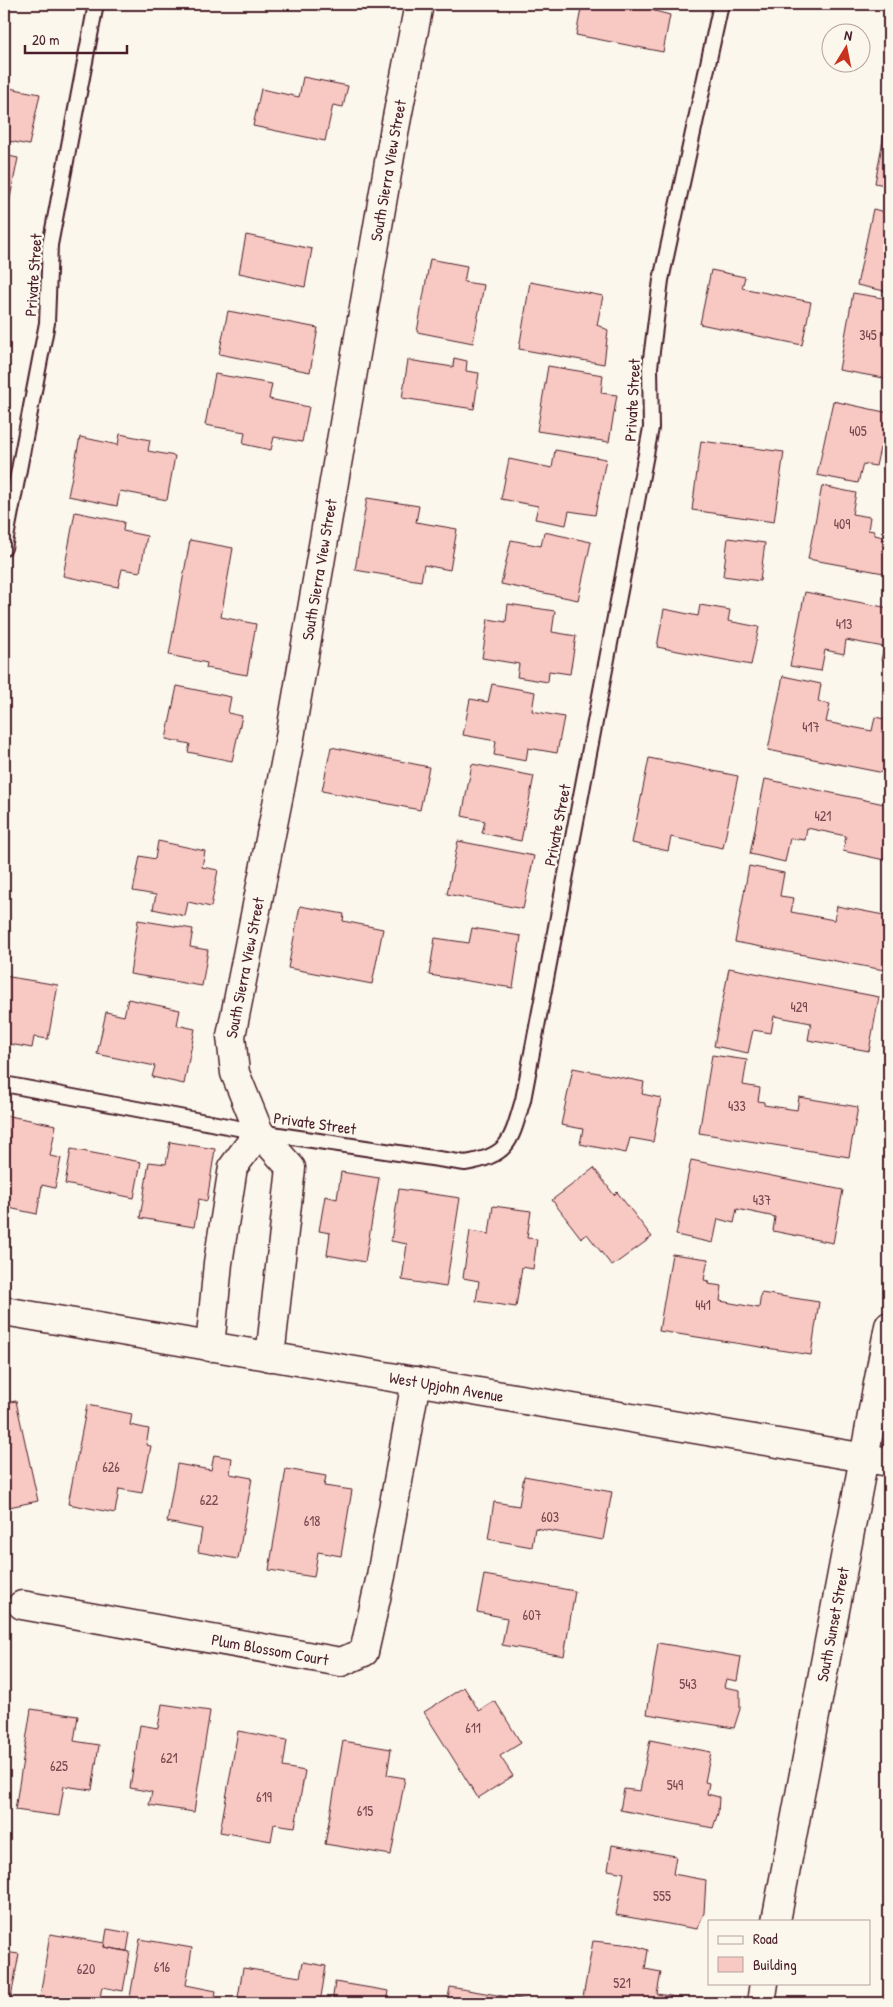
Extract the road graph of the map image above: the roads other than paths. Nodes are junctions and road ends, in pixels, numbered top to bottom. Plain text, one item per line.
1 (96, 4) edge
2 (419, 4) edge
3 (721, 4) edge
4 (4, 548) edge
5 (4, 1084) edge
6 (258, 1132) junction
7 (4, 1311) edge
8 (889, 1326) edge
9 (210, 1347) junction
10 (270, 1357) junction
11 (416, 1381) junction
12 (877, 1460) edge
13 (22, 1605) dead end
14 (776, 1920) edge
15 (764, 1984) edge
16 (761, 2003) edge

1 - 4 lane, Private Street
2 - 6 street, South Sierra View Street
3 - 6 lane, Private Street
5 - 6 lane, Private Street
6 - 9 street
6 - 10 street, South Sierra View Street
7 - 9 street, West Upjohn Avenue
8 - 12 street, South Sunset Street
9 - 10 street, West Upjohn Avenue
10 - 11 street, West Upjohn Avenue
11 - 12 street, West Upjohn Avenue
11 - 13 street, Plum Blossom Court
12 - 14 street, South Sunset Street
15 - 16 street

